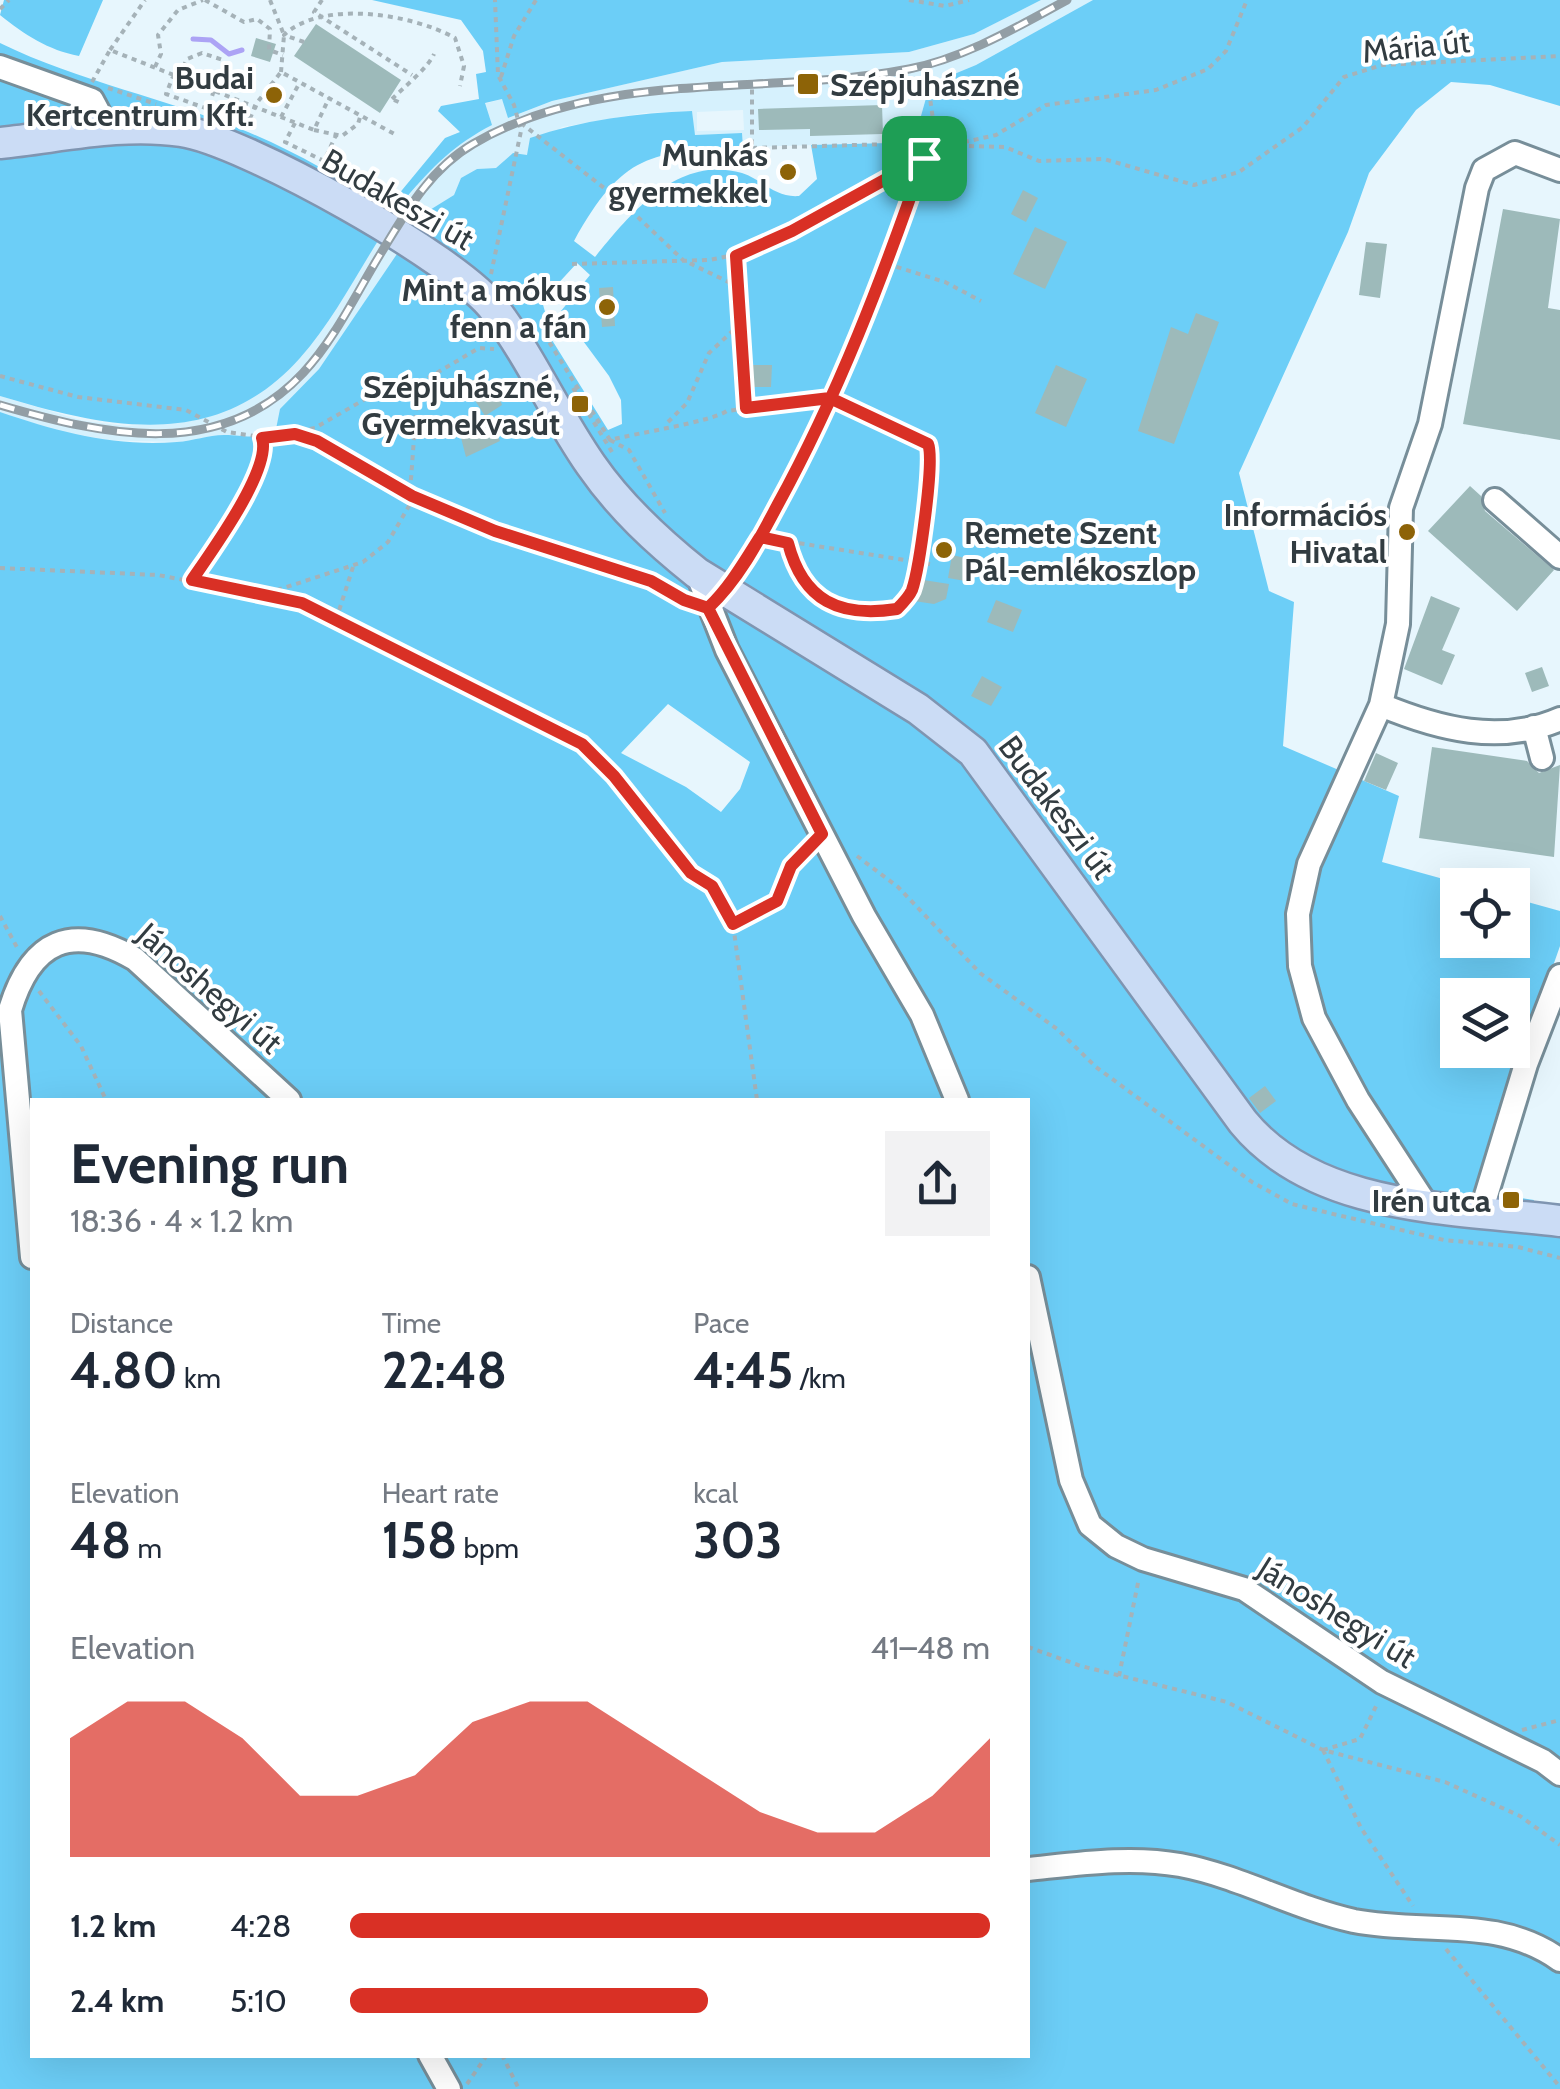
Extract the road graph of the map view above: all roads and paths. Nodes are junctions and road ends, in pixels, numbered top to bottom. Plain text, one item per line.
1 (9, 0) edge
2 (145, 0) edge
3 (204, 0) edge
4 (270, 0) edge
5 (322, 0) edge
6 (495, 0) edge
7 (536, 0) edge
8 (909, 0) edge
9 (969, 0) edge
10 (1247, 0) edge
11 (187, 2) edge
12 (0, 9) edge
13 (314, 12) junction
14 (284, 34) junction
15 (304, 42) dead end
16 (110, 50) junction
17 (434, 54) dead end
18 (283, 55) junction
19 (1560, 56) edge
20 (0, 66) edge
21 (155, 67) junction
22 (281, 72) junction
23 (412, 74) junction
24 (176, 75) junction
25 (500, 81) junction
26 (92, 82) dead end
27 (300, 82) junction
28 (460, 86) dead end
29 (752, 87) dead end
30 (217, 90) junction
31 (929, 92) dead end
32 (329, 98) junction
33 (256, 104) junction
34 (404, 104) dead end
35 (362, 114) junction
36 (281, 117) junction
37 (295, 123) junction
38 (521, 123) junction
39 (314, 130) junction
40 (100, 131) junction
41 (244, 133) dead end
42 (336, 136) junction
43 (398, 136) dead end
44 (0, 143) edge
45 (962, 146) junction
46 (752, 148) junction
47 (938, 148) junction
48 (924, 158) junction
49 (729, 160) dead end
50 (909, 165) junction
51 (1560, 170) edge
52 (736, 256) junction
53 (682, 260) junction
54 (572, 264) dead end
55 (887, 264) junction
56 (491, 274) dead end
57 (741, 288) junction
58 (981, 301) dead end
59 (742, 322) junction
60 (542, 339) dead end
61 (479, 348) dead end
62 (0, 376) edge
63 (418, 384) junction
64 (830, 398) junction
65 (746, 408) junction
66 (664, 425) junction
67 (295, 434) junction
68 (262, 438) junction
69 (412, 496) junction
70 (1495, 500) dead end
71 (760, 537) junction
72 (788, 543) junction
73 (1560, 557) edge
74 (916, 562) junction
75 (930, 564) dead end
76 (352, 567) junction
77 (0, 568) edge
78 (192, 580) junction
79 (262, 594) junction
80 (717, 599) junction
81 (336, 620) junction
82 (1382, 706) junction
83 (1560, 719) edge
84 (1534, 727) junction
85 (1542, 758) dead end
86 (822, 834) junction
87 (0, 916) edge
88 (733, 924) junction
89 (28, 967) junction
90 (1560, 976) edge
91 (105, 1098) edge
92 (287, 1098) edge
93 (757, 1098) edge
94 (956, 1098) edge
95 (1453, 1207) junction
96 (1560, 1221) edge
97 (30, 1238) edge
98 (1560, 1258) edge
99 (1030, 1286) edge
100 (1143, 1559) junction
101 (1030, 1648) edge
102 (1118, 1676) junction
103 (1382, 1682) junction
104 (1560, 1720) edge
105 (1498, 1739) junction
106 (1323, 1750) junction
107 (1560, 1774) edge
108 (1560, 1845) edge
109 (1030, 1868) edge
110 (1560, 1960) edge
111 (432, 2058) edge
112 (485, 2058) edge
113 (504, 2058) edge
114 (449, 2089) edge
115 (463, 2089) edge
116 (520, 2089) edge

1 - 12 path
2 - 16 path
3 - 11 path
3 - 18 path
4 - 14 path
5 - 13 path
6 - 25 path
7 - 25 path
8 - 9 path
10 - 45 path
11 - 21 path
13 - 14 path
13 - 23 path
13 - 28 path
14 - 15 path
14 - 18 path
16 - 21 path
16 - 26 path
17 - 23 path
18 - 22 path
19 - 45 path, Mária út
20 - 40 street
21 - 24 path
22 - 27 path
22 - 33 path
23 - 34 path
24 - 30 path
24 - 30 path
24 - 30 path
25 - 38 path
27 - 32 path
27 - 36 path
29 - 46 path
30 - 33 path
31 - 47 path
32 - 35 path
32 - 39 path
33 - 36 path
33 - 41 path
35 - 42 path
35 - 43 path
36 - 37 path
37 - 39 path
37 - 42 path
38 - 53 path
38 - 56 path
39 - 42 path
40 - 44 main road, Budakeszi út
40 - 80 main road, Budakeszi út
45 - 47 path
46 - 49 path
46 - 50 path
47 - 48 path
48 - 50 path
48 - 55 path
50 - 52 path
51 - 82 street
52 - 53 path
52 - 57 path
53 - 54 path
53 - 57 path
55 - 58 path
55 - 64 path
57 - 59 path
59 - 65 path
59 - 66 path
60 - 66 path
61 - 63 path
62 - 68 path
63 - 67 path
63 - 69 path
64 - 65 path
64 - 71 path
64 - 74 path
65 - 66 path
67 - 68 path
67 - 69 path
68 - 78 path
69 - 76 path
69 - 80 path
70 - 73 street
71 - 72 path
71 - 80 path
72 - 74 path
72 - 74 path
74 - 75 path
76 - 79 path
76 - 81 path
77 - 78 path
78 - 79 path
79 - 81 path
80 - 86 street
80 - 95 main road, Budakeszi út
81 - 88 path
82 - 84 street
82 - 95 street
83 - 84 street
84 - 85 street
86 - 88 path
86 - 94 street
86 - 98 path
87 - 89 path
88 - 93 path
89 - 91 path
89 - 92 street, Jánoshegyi út
89 - 97 street
90 - 95 street
95 - 96 main road, Budakeszi út
99 - 100 street, Jánoshegyi út
100 - 102 path
100 - 103 street, Jánoshegyi út
101 - 102 path
102 - 106 path
103 - 105 street, Jánoshegyi út
103 - 106 path
104 - 105 path
105 - 107 street, Jánoshegyi út
106 - 108 path
109 - 110 street
111 - 114 street
112 - 115 path
113 - 116 path

